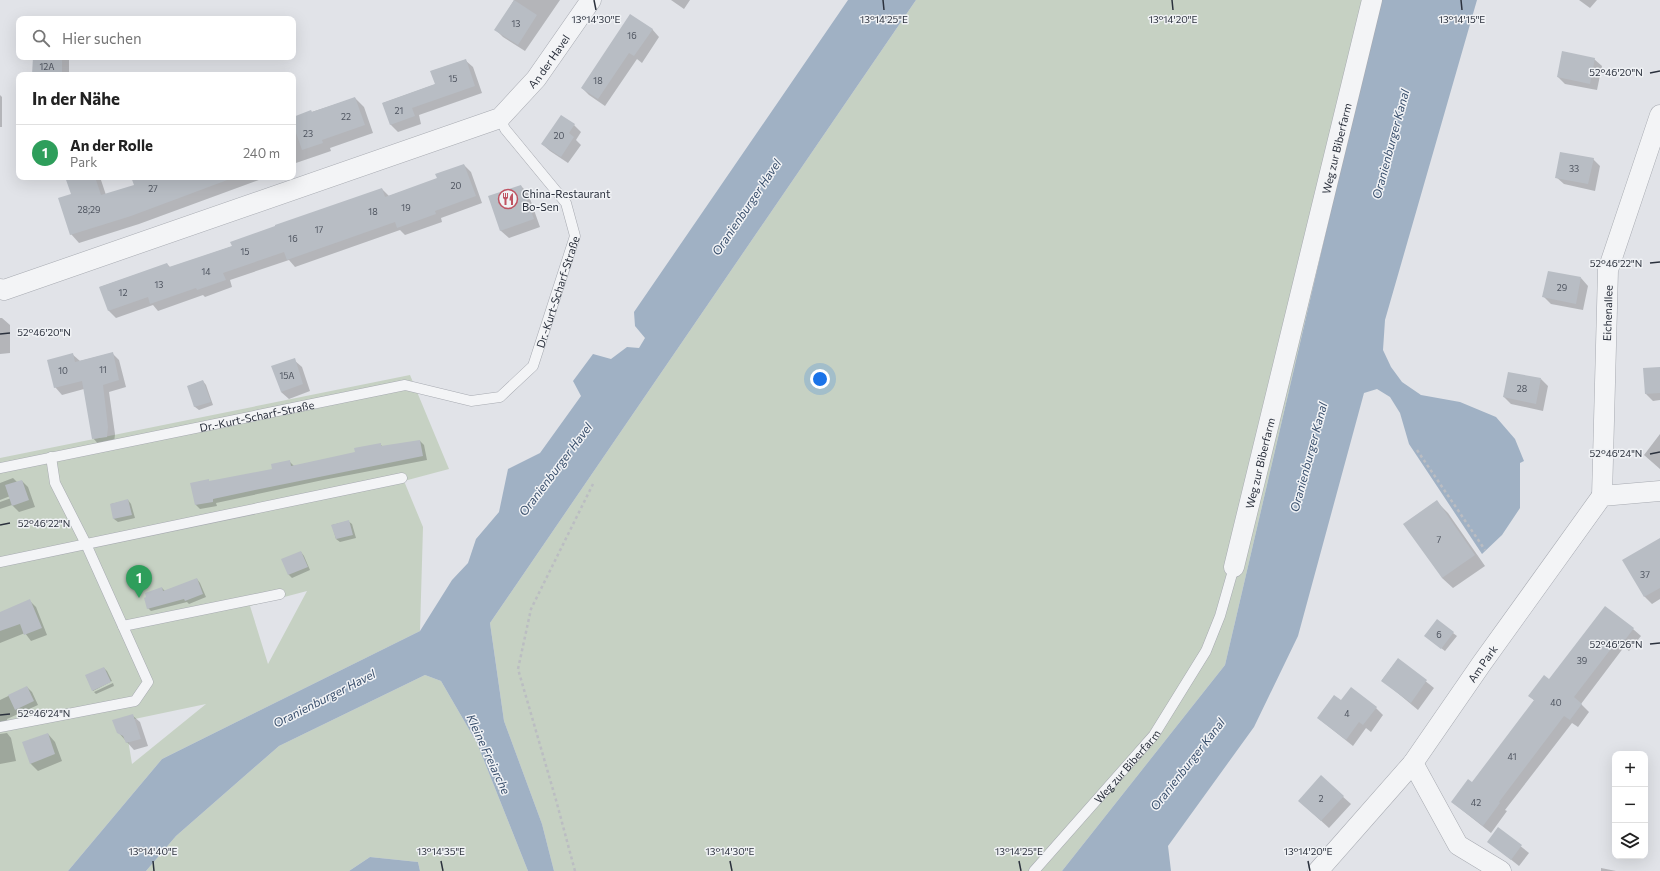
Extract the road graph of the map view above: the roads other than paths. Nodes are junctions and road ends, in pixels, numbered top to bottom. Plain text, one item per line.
1 (591, 0) edge
2 (1372, 0) edge
3 (1660, 115) edge
4 (500, 118) junction
5 (0, 290) edge
6 (51, 457) junction
7 (0, 468) edge
8 (402, 478) dead end
9 (1660, 491) edge
10 (1602, 496) junction
11 (86, 544) junction
12 (0, 562) edge
13 (1234, 567) joint
14 (280, 594) dead end
15 (123, 626) junction
16 (0, 727) edge
17 (1413, 764) junction
18 (1034, 871) edge
19 (1318, 871) edge
20 (1501, 871) edge

1 - 4 street, An der Havel
2 - 13 street, Weg zur Biberfarm
3 - 10 street, Eichenallee
4 - 5 street
4 - 6 lane, Dr.-Kurt-Scharf-Straße
6 - 7 lane, Dr.-Kurt-Scharf-Straße
6 - 11 lane
8 - 11 lane
9 - 10 street
10 - 17 street, Am Park
11 - 12 lane
11 - 15 lane
13 - 18 lane, Weg zur Biberfarm
14 - 15 lane
15 - 16 lane
17 - 19 street, Am Park
17 - 20 street

